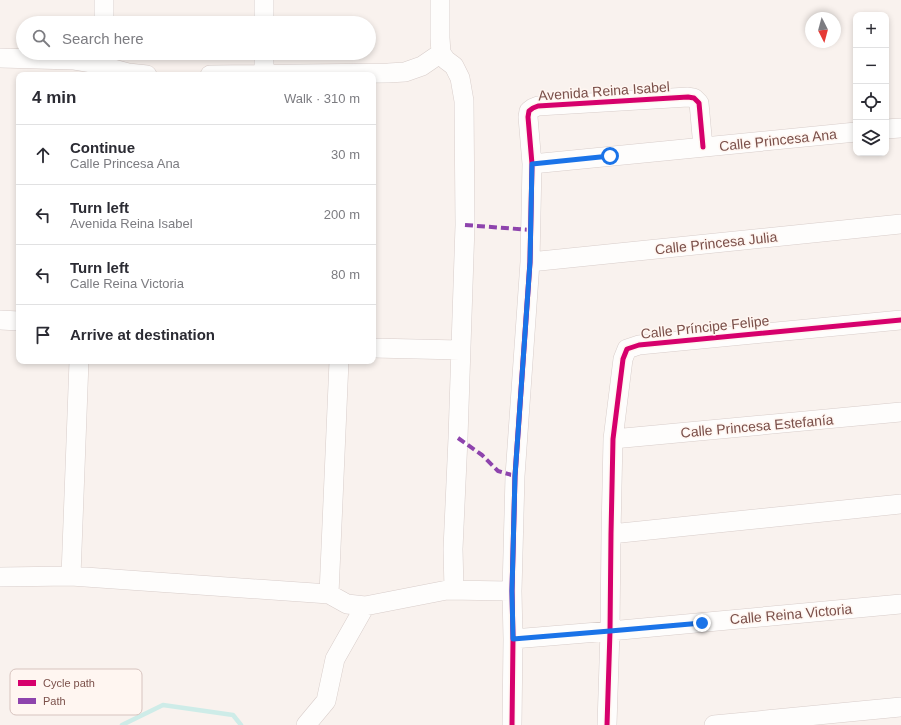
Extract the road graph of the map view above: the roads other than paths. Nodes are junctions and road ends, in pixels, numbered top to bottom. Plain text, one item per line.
1 (104, 0) edge
2 (264, 0) edge
3 (440, 0) edge
4 (104, 16) edge
5 (264, 16) edge
6 (441, 53) junction
7 (0, 58) edge
8 (16, 58) edge
9 (73, 60) edge
10 (264, 60) edge
11 (104, 65) edge
12 (125, 72) edge
13 (264, 72) edge
14 (376, 73) edge
15 (901, 128) edge
16 (889, 129) edge
17 (853, 132) edge
18 (704, 147) junction
19 (532, 164) junction
20 (901, 224) edge
21 (530, 262) junction
22 (0, 320) edge
23 (901, 320) edge
24 (16, 321) edge
25 (376, 348) edge
26 (460, 350) junction
27 (79, 364) edge
28 (339, 364) edge
29 (901, 412) edge
30 (613, 439) junction
31 (901, 504) edge
32 (611, 534) junction
33 (71, 576) junction
34 (0, 577) edge
35 (454, 590) junction
36 (512, 591) junction
37 (329, 594) junction
38 (901, 604) edge
39 (366, 606) junction
40 (610, 631) junction
41 (513, 639) junction
42 (901, 707) edge
43 (306, 725) edge
44 (512, 725) edge
45 (607, 725) edge
46 (714, 725) edge

1 - 4 street
2 - 5 street
3 - 6 street
6 - 14 street
6 - 26 street
7 - 8 street
9 - 11 street
10 - 13 street
11 - 12 street
15 - 16 street
17 - 18 street, Calle Princesa Ana
18 - 19 street, Calle Princesa Ana
18 - 19 street, Avenida Reina Isabel
19 - 21 street, Avenida Reina Isabel
20 - 21 street, Calle Princesa Julia
21 - 36 street, Avenida Reina Isabel
22 - 24 street
23 - 30 street, Calle Príncipe Felipe
25 - 26 street
26 - 35 street
27 - 33 street
28 - 37 street
29 - 30 street, Calle Princesa Estefanía
30 - 32 street, Calle Príncipe Felipe
31 - 32 street
32 - 40 street, Calle Príncipe Felipe
33 - 34 street
33 - 37 street
35 - 36 street
35 - 39 street
36 - 41 street, Avenida Reina Isabel
37 - 39 street
38 - 40 street, Calle Reina Victoria
39 - 43 street
40 - 41 street, Calle Reina Victoria
40 - 45 street, Calle Príncipe Felipe
41 - 44 street, Avenida Reina Isabel
42 - 46 street

